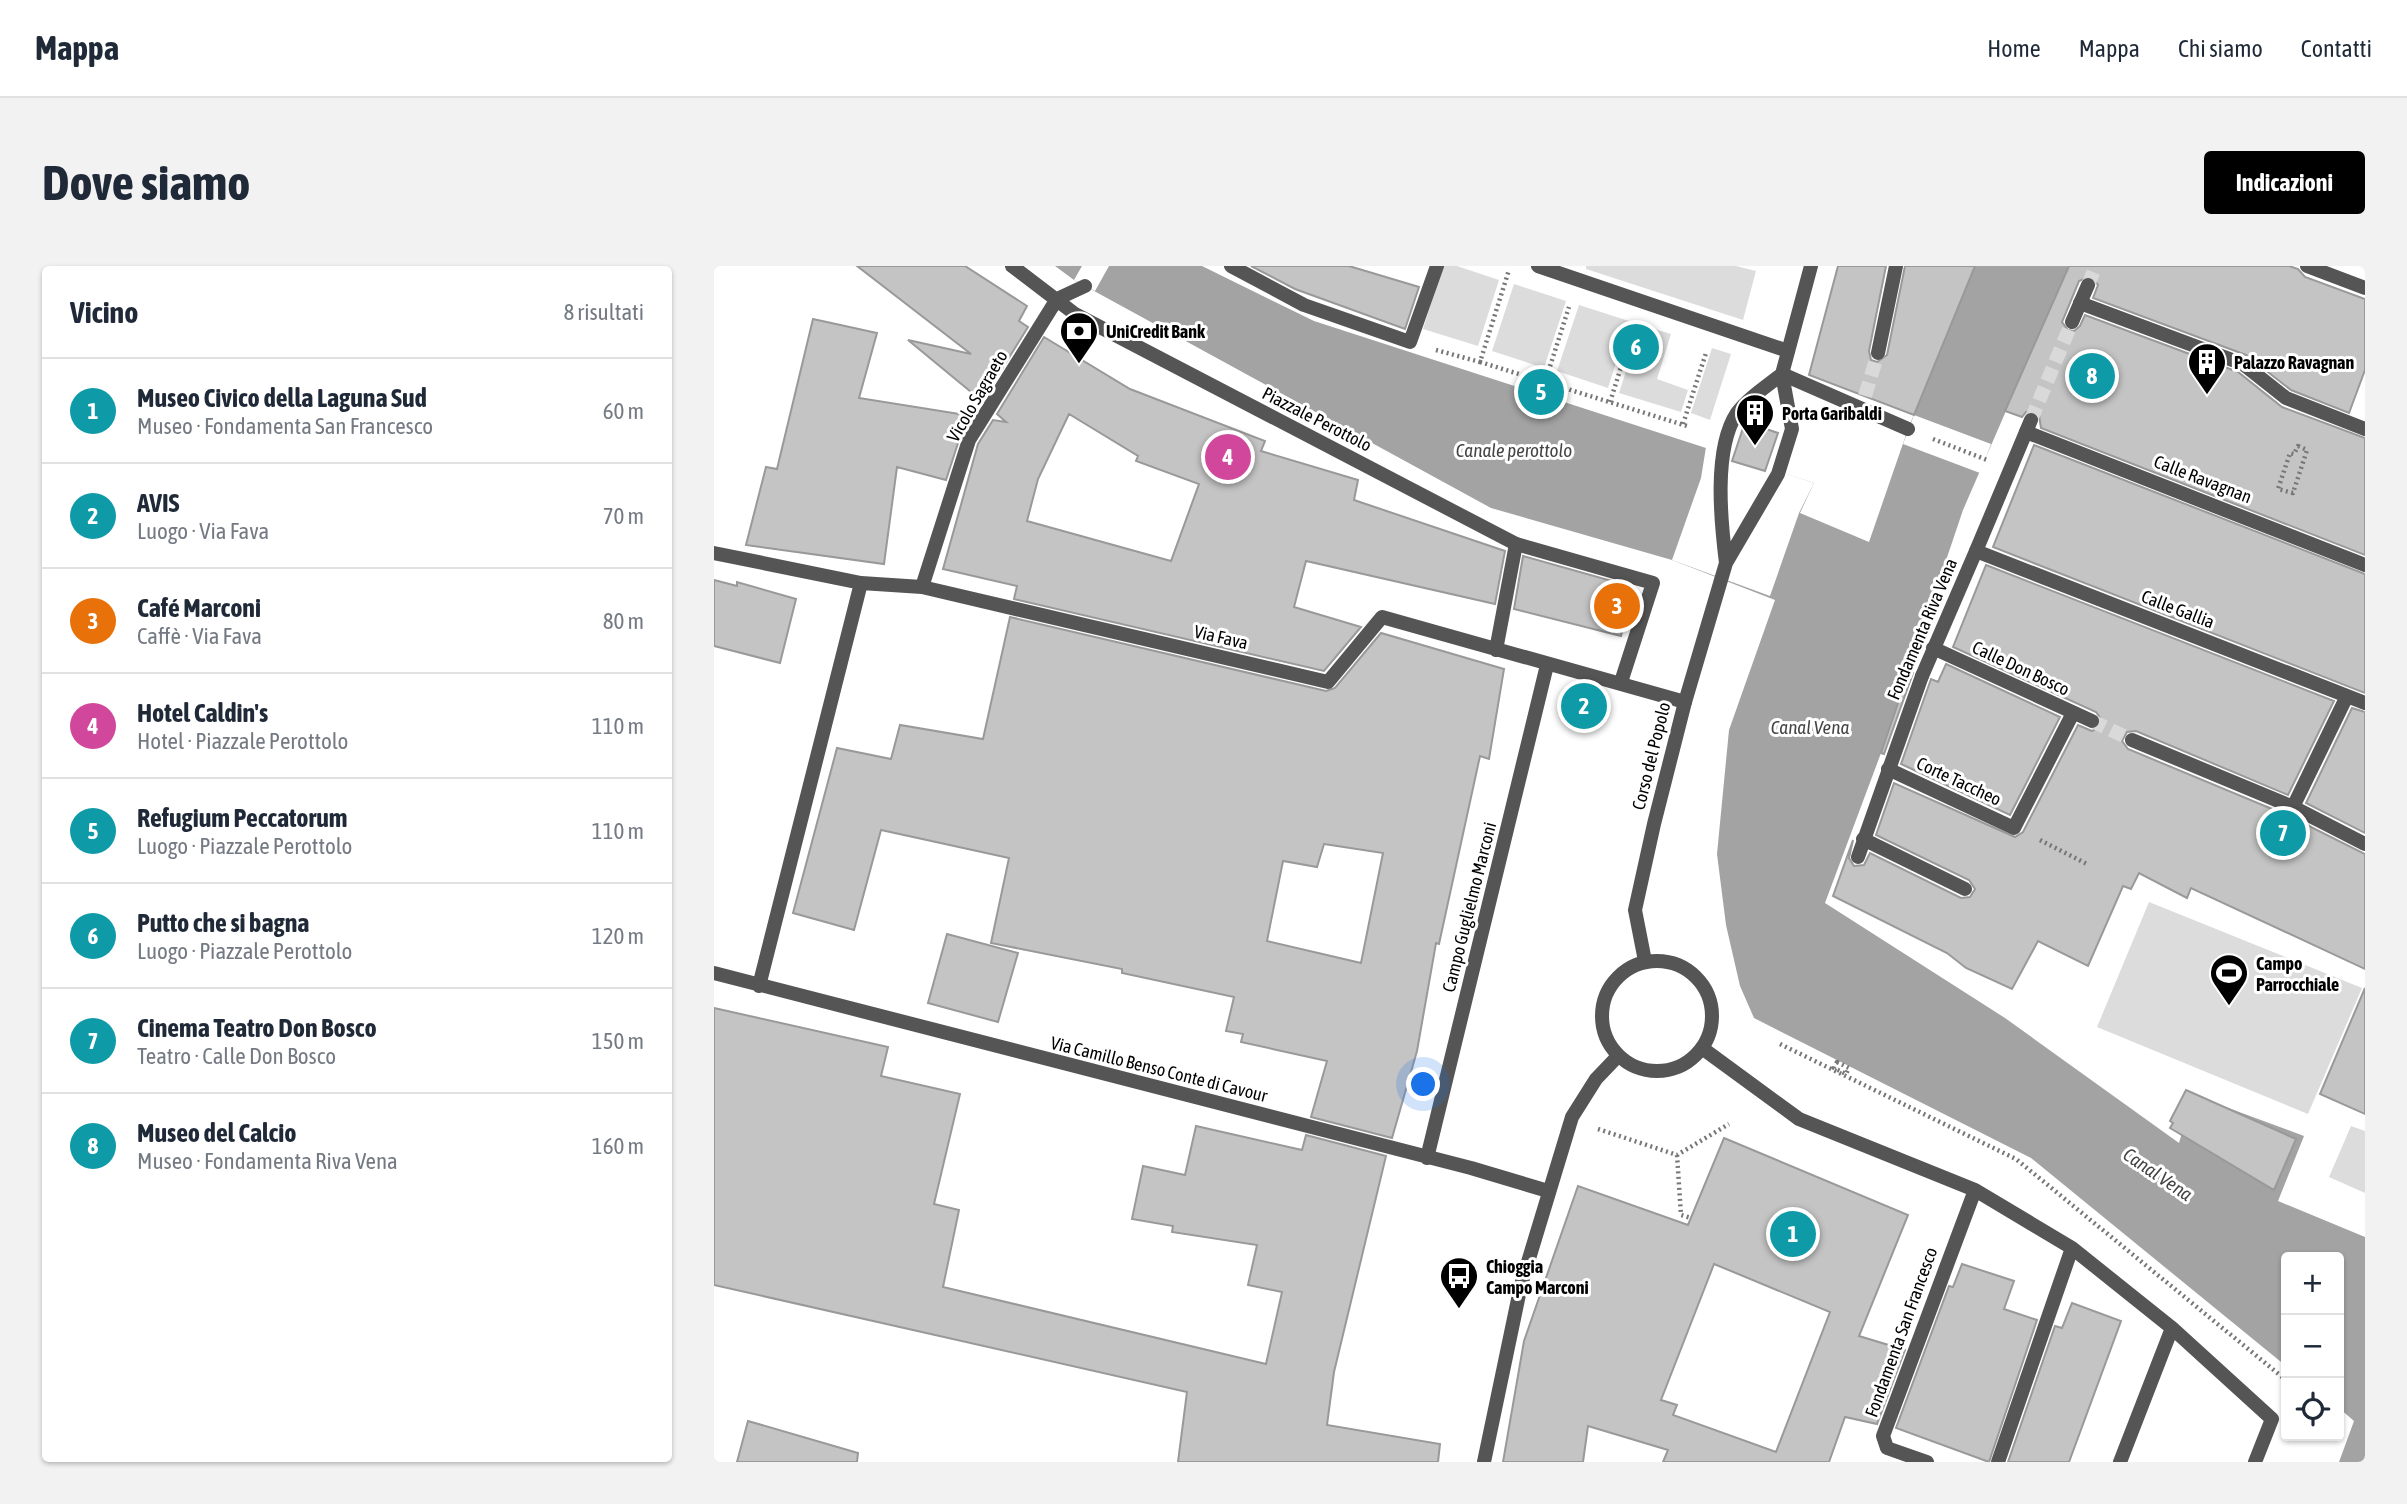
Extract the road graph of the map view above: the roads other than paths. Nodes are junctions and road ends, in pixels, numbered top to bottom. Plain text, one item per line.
1 (1012, 266) edge
2 (1231, 266) edge
3 (1437, 266) edge
4 (1538, 266) edge
5 (1811, 266) edge
6 (1896, 266) edge
7 (2308, 266) edge
8 (2088, 285) tunnel mouth
9 (1085, 286) dead end
10 (2365, 288) edge
11 (1057, 299) junction
12 (2080, 303) junction
13 (2072, 322) tunnel mouth
14 (1788, 351) junction
15 (1878, 353) tunnel mouth
16 (1782, 374) junction
17 (2028, 426) joint
18 (1908, 429) dead end
19 (2365, 429) edge
20 (1516, 544) junction
21 (1976, 551) junction
22 (714, 553) edge
23 (1726, 563) junction
24 (2365, 565) edge
25 (861, 583) junction
26 (922, 587) junction
27 (1933, 648) junction
28 (1496, 650) junction
29 (1548, 665) junction
30 (1621, 682) junction
31 (2347, 696) junction
32 (1685, 702) junction
33 (2365, 703) edge
34 (2073, 713) junction
35 (2092, 721) tunnel mouth
36 (2132, 740) tunnel mouth
37 (1888, 769) junction
38 (2292, 807) junction
39 (1863, 839) junction
40 (2365, 844) edge
41 (1858, 856) dead end
42 (1965, 889) dead end
43 (1645, 961) junction
44 (714, 973) edge
45 (759, 986) junction
46 (1702, 1048) junction
47 (1618, 1056) junction
48 (1427, 1158) junction
49 (1975, 1190) junction
50 (1548, 1191) junction
51 (2072, 1248) junction
52 (2172, 1328) junction
53 (1484, 1462) edge
54 (1927, 1462) edge
55 (1998, 1462) edge
56 (2120, 1462) edge
57 (2255, 1462) edge

1 - 11 street, Piazzale Perottolo
2 - 3 street
4 - 14 street
5 - 14 street, Corso del Popolo
6 - 15 street
7 - 10 street
8 - 12 street
9 - 11 street
11 - 20 street, Piazzale Perottolo
11 - 26 street, Vicolo Sagraeto
12 - 13 street
12 - 19 street
14 - 16 street, Corso del Popolo
16 - 18 street
16 - 23 street, Corso del Popolo
16 - 23 street, Corso del Popolo
17 - 21 street, Fondamenta Riva Vena
17 - 24 street, Calle Ravagnan
20 - 28 street
20 - 30 street, Piazzale Perottolo
21 - 27 street, Fondamenta Riva Vena
21 - 31 street, Calle Gallia
22 - 25 street, Via Fava
23 - 32 street, Corso del Popolo
25 - 26 street, Via Fava
25 - 45 street
26 - 28 street, Via Fava
27 - 34 street, Calle Don Bosco
27 - 37 street, Fondamenta Riva Vena
28 - 29 street, Via Fava
29 - 30 street, Via Fava
29 - 48 street, Campo Guglielmo Marconi
30 - 32 street, Via Fava
31 - 33 street, Calle Gallia
31 - 38 street
32 - 43 street, Corso del Popolo
34 - 35 street, Calle Don Bosco
34 - 37 street, Corte Taccheo
36 - 38 street
37 - 39 street, Fondamenta Riva Vena
38 - 40 street
39 - 41 street, Fondamenta Riva Vena
39 - 42 street
43 - 46 street
43 - 47 street
44 - 45 street, Via Camillo Benso Conte di Cavour
45 - 48 street, Via Camillo Benso Conte di Cavour
46 - 47 street
46 - 49 street
47 - 50 street
48 - 50 street, Via Camillo Benso Conte di Cavour
49 - 51 street
49 - 54 street, Fondamenta San Francesco
50 - 53 street
51 - 52 street
51 - 55 street
52 - 56 street
52 - 57 street

